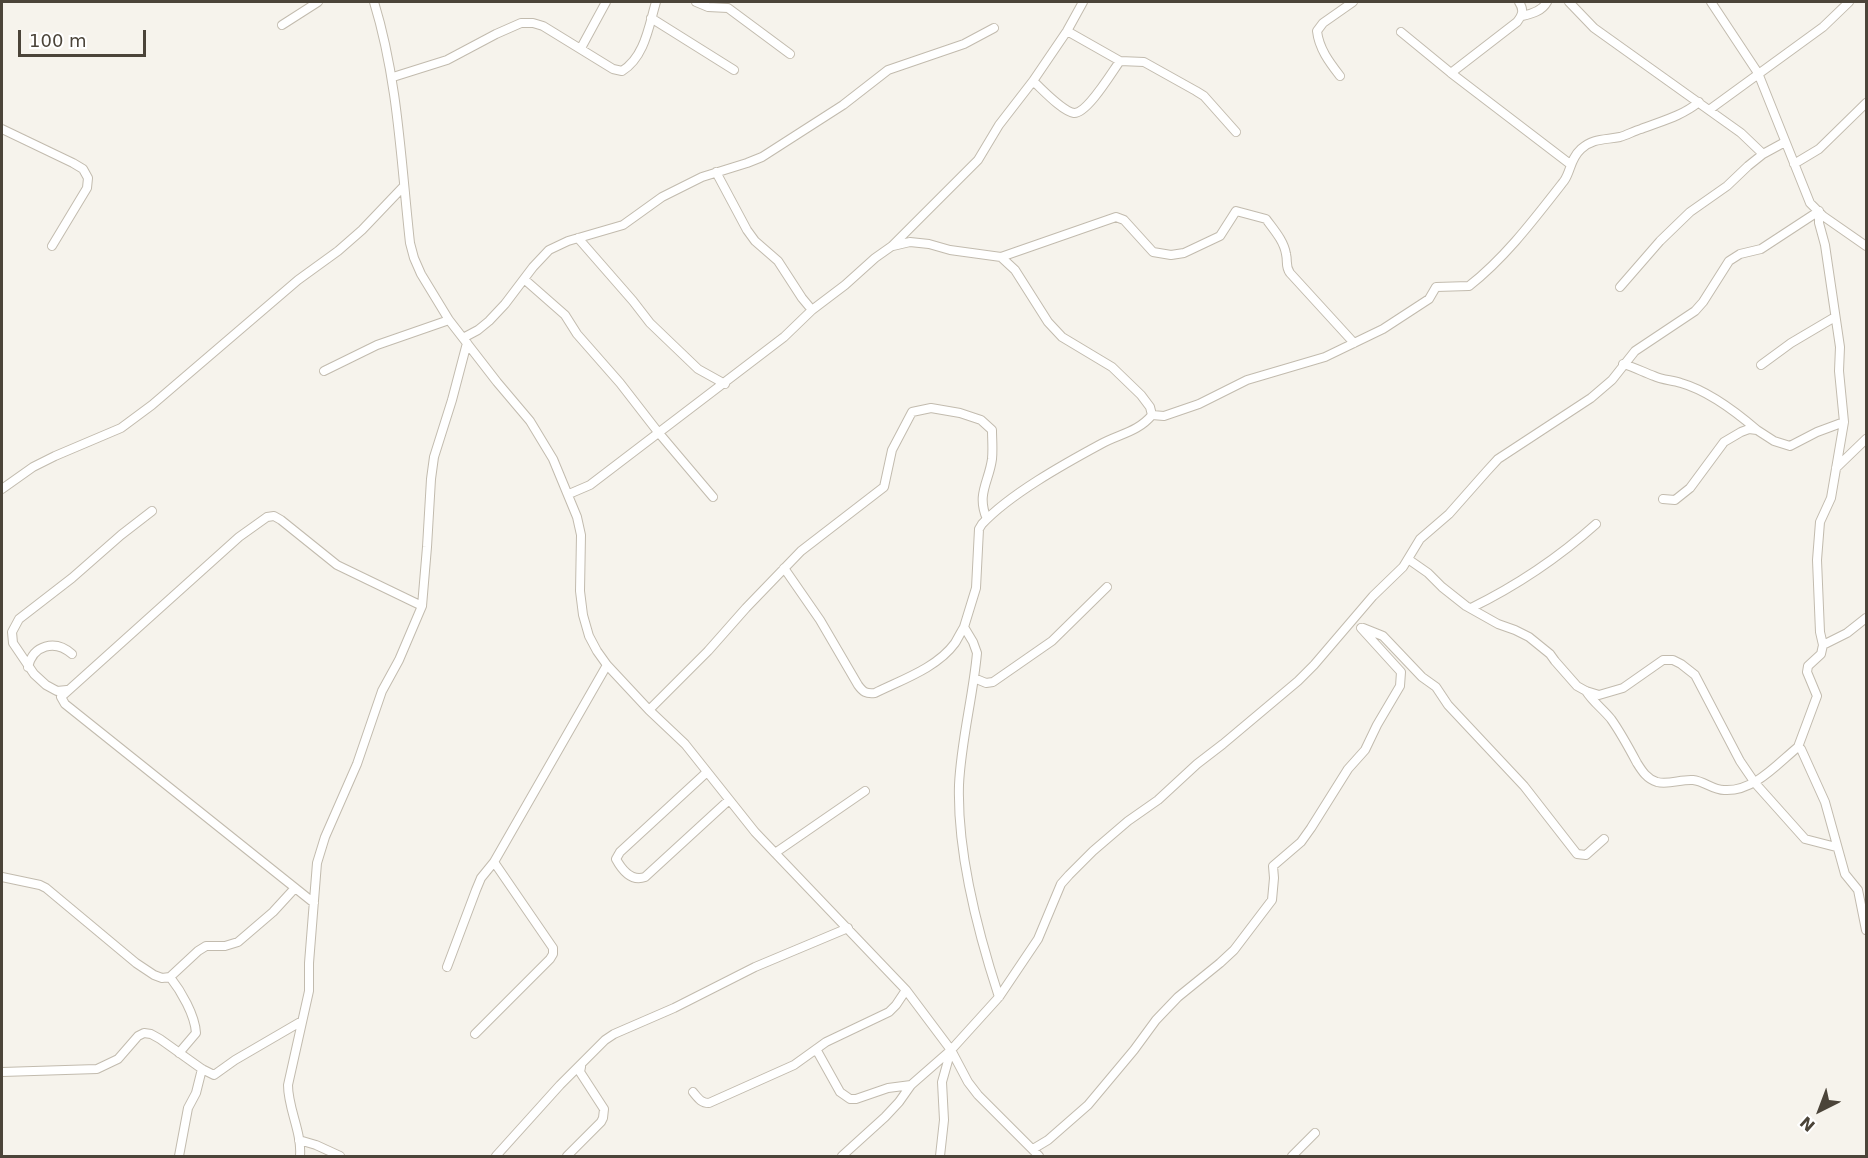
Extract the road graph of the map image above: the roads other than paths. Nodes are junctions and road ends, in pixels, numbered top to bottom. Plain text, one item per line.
1 (318, 2) edge
2 (374, 2) edge
3 (606, 2) edge
4 (656, 2) edge
5 (696, 2) edge
6 (1083, 2) edge
7 (1353, 2) edge
8 (1519, 2) edge
9 (1547, 2) edge
10 (1569, 2) edge
11 (1711, 2) edge
12 (1849, 2) edge
13 (1522, 16) junction
14 (651, 18) junction
15 (282, 25) dead end
16 (994, 28) dead end
17 (1067, 31) junction
18 (1401, 32) dead end
19 (581, 48) junction
20 (790, 54) dead end
21 (1120, 61) junction
22 (734, 70) dead end
23 (1451, 73) junction
24 (1758, 73) junction
25 (1340, 76) dead end
26 (393, 77) junction
27 (1033, 81) junction
28 (1699, 102) junction
29 (1866, 103) edge
30 (1709, 110) junction
31 (2, 129) edge
32 (1236, 132) dead end
33 (1785, 142) junction
34 (1763, 154) junction
35 (1570, 164) junction
36 (1794, 164) junction
37 (716, 172) junction
38 (404, 186) junction
39 (1819, 211) junction
40 (1866, 236) edge
41 (578, 238) junction
42 (1857, 239) junction
43 (52, 246) dead end
44 (892, 246) junction
45 (1866, 246) edge
46 (1001, 257) junction
47 (524, 279) junction
48 (1620, 287) dead end
49 (812, 310) junction
50 (1835, 317) junction
51 (449, 320) junction
52 (465, 341) junction
53 (1354, 343) junction
54 (1623, 364) junction
55 (1761, 365) dead end
56 (324, 371) dead end
57 (725, 384) junction
58 (1152, 415) junction
59 (1844, 422) junction
60 (1757, 430) junction
61 (658, 432) junction
62 (1866, 439) edge
63 (1836, 468) junction
64 (2, 489) edge
65 (569, 494) junction
66 (713, 496) dead end
67 (1663, 499) dead end
68 (152, 511) dead end
69 (987, 519) junction
70 (1596, 524) dead end
71 (1408, 560) junction
72 (784, 568) junction
73 (1107, 587) dead end
74 (422, 606) junction
75 (1471, 608) junction
76 (1866, 618) edge
77 (1349, 625) junction
78 (964, 627) junction
79 (1361, 628) junction
80 (1823, 645) junction
81 (72, 654) dead end
82 (607, 665) junction
83 (28, 667) junction
84 (974, 678) junction
85 (68, 690) junction
86 (1586, 691) junction
87 (649, 711) junction
88 (1798, 747) junction
89 (707, 772) junction
90 (1755, 783) junction
91 (865, 791) dead end
92 (729, 800) junction
93 (1604, 839) dead end
94 (1836, 847) junction
95 (776, 853) junction
96 (494, 862) junction
97 (2, 877) edge
98 (295, 888) junction
99 (314, 903) junction
100 (848, 928) junction
101 (1866, 930) edge
102 (447, 967) dead end
103 (170, 977) junction
104 (906, 990) junction
105 (999, 997) junction
106 (302, 1021) junction
107 (475, 1034) dead end
108 (816, 1050) junction
109 (951, 1050) junction
110 (179, 1053) junction
111 (581, 1067) junction
112 (202, 1069) junction
113 (2, 1072) edge
114 (910, 1084) junction
115 (693, 1092) dead end
116 (1315, 1133) dead end
117 (299, 1140) junction
118 (1036, 1153) edge
119 (179, 1156) edge
120 (300, 1156) edge
121 (340, 1156) edge
122 (496, 1156) edge
123 (567, 1156) edge
124 (842, 1156) edge
125 (940, 1156) edge
126 (1292, 1156) edge

1 - 15 street
2 - 26 street
3 - 19 street
4 - 14 street
5 - 20 street
6 - 17 street
7 - 25 street
8 - 13 street
9 - 13 street
10 - 28 street
11 - 24 street
12 - 24 street
13 - 23 street
14 - 19 street
14 - 22 street
16 - 37 street
17 - 21 street
17 - 27 street
18 - 23 street
19 - 26 street
21 - 27 street
21 - 32 street
23 - 35 street
24 - 30 street
24 - 33 street
26 - 38 street
27 - 44 street
28 - 30 street
28 - 35 street
29 - 36 street
30 - 34 street
31 - 43 street
33 - 34 street
33 - 36 street
34 - 48 street
35 - 53 street
36 - 39 street
37 - 41 street
37 - 49 street
38 - 51 street
38 - 64 street
39 - 42 street
39 - 50 street
39 - 54 street
40 - 42 street
41 - 47 street
41 - 57 street
42 - 45 street
44 - 46 street
44 - 49 street
46 - 53 street
46 - 58 street
47 - 52 street
47 - 61 street
49 - 57 street
50 - 55 street
50 - 59 street
51 - 52 street
51 - 56 street
52 - 65 street
52 - 74 street
53 - 58 street
54 - 60 street
54 - 71 street
57 - 61 street
58 - 69 street
59 - 60 street
59 - 63 street
60 - 67 street
61 - 65 street
61 - 66 street
62 - 63 street
63 - 80 street
65 - 82 street
68 - 83 street
69 - 72 street
69 - 78 street
70 - 75 street
71 - 75 street
71 - 77 street
72 - 78 street
72 - 87 street
73 - 84 street
74 - 85 street
74 - 99 street
75 - 86 street
76 - 80 street
77 - 79 street
77 - 105 street
78 - 84 street
79 - 93 street
79 - 118 street
80 - 88 street
81 - 83 street
82 - 87 street
82 - 96 street
83 - 85 street
84 - 105 street
85 - 98 street
86 - 90 street
86 - 90 street
87 - 89 street
88 - 90 street
88 - 94 street
89 - 92 street
89 - 92 street
90 - 94 street
91 - 95 street
92 - 95 street
94 - 101 street
95 - 100 street
96 - 102 street
96 - 107 street
97 - 103 street
98 - 99 street
98 - 103 street
99 - 106 street
100 - 104 street
100 - 111 street
103 - 110 street
104 - 108 street
104 - 109 street
105 - 109 street
106 - 112 street
106 - 117 street
108 - 114 street
108 - 115 street
109 - 114 street
109 - 118 street
109 - 125 street
110 - 112 street
110 - 113 street
111 - 122 street
111 - 123 street
112 - 119 street
114 - 124 street
116 - 126 street
117 - 120 street
117 - 121 street

